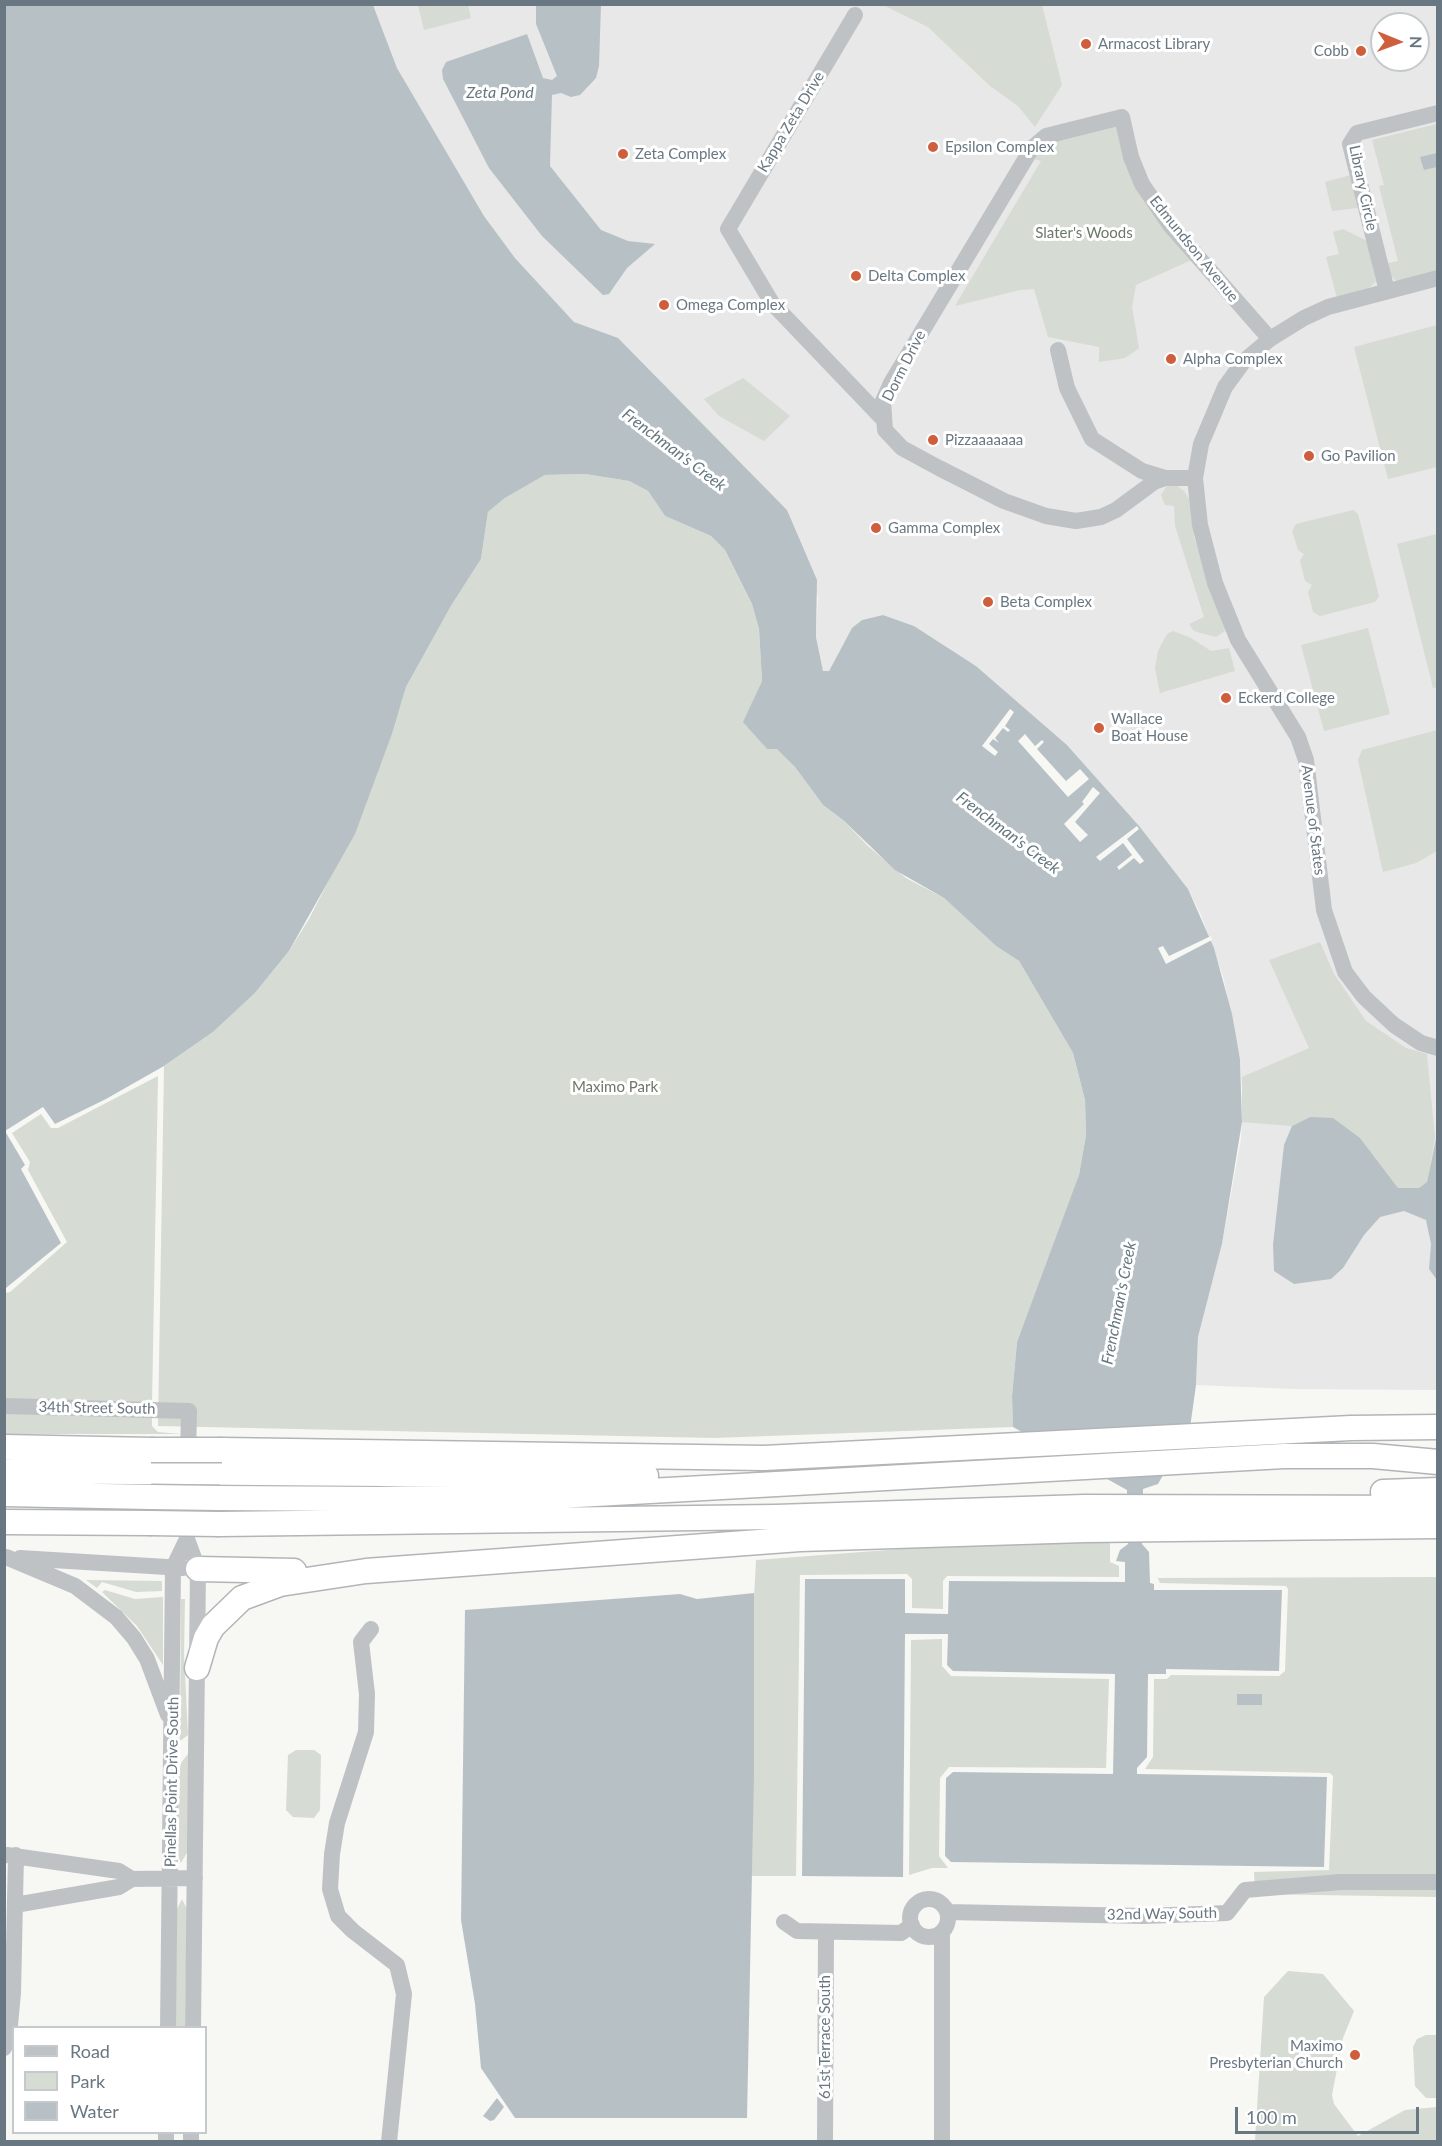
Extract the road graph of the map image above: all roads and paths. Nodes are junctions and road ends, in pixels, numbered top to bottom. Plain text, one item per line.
1 (855, 15) dead end
2 (1437, 113) edge
3 (1122, 117) joint
4 (1437, 278) edge
5 (1387, 291) junction
6 (1270, 339) junction
7 (1058, 350) dead end
8 (882, 418) junction
9 (1195, 478) junction
10 (1159, 480) junction
11 (1437, 1048) edge
12 (4, 1406) edge
13 (189, 1411) joint
14 (1437, 1427) edge
15 (1218, 1447) junction
16 (4, 1448) edge
17 (1000, 1459) junction
18 (1437, 1462) edge
19 (4, 1471) edge
20 (188, 1473) junction
21 (725, 1486) junction
22 (1437, 1490) edge
23 (4, 1494) edge
24 (1235, 1506) junction
25 (1437, 1508) edge
26 (1209, 1517) junction
27 (1084, 1518) junction
28 (4, 1522) edge
29 (1437, 1526) edge
30 (187, 1539) junction
31 (5, 1557) edge
32 (173, 1568) junction
33 (198, 1569) junction
34 (366, 1571) junction
35 (370, 1629) dead end
36 (197, 1668) junction
37 (173, 1736) junction
38 (196, 1743) junction
39 (173, 1760) junction
40 (10, 1855) edge
41 (100, 1868) junction
42 (170, 1878) junction
43 (195, 1878) junction
44 (132, 1879) junction
45 (1437, 1882) edge
46 (100, 1890) junction
47 (15, 1905) junction
48 (947, 1911) junction
49 (784, 1922) dead end
50 (912, 1925) junction
51 (826, 1932) junction
52 (942, 1932) junction
53 (168, 2026) edge
54 (193, 2026) edge
55 (4, 2048) edge
56 (389, 2142) edge
57 (825, 2142) edge
58 (942, 2142) edge

1 - 8 street, Kappa Zeta Drive
2 - 5 street, Library Circle
3 - 6 street, Edmundson Avenue
3 - 8 street, Dorm Drive
4 - 5 street, Avenue of States
5 - 6 street, Avenue of States
6 - 9 street, Avenue of States
7 - 10 street
8 - 10 street, Dorm Drive
9 - 10 street
9 - 11 street, Avenue of States
12 - 13 street, 34th Street South
13 - 20 street, Pinellas Point Drive South
14 - 15 highway
15 - 17 highway
15 - 18 highway
16 - 17 highway, bridge
17 - 21 highway
19 - 20 highway
20 - 21 highway
20 - 30 street, Pinellas Point Drive South
21 - 23 highway, bridge
22 - 24 highway
24 - 25 highway
24 - 26 highway
26 - 27 highway
26 - 29 highway
27 - 28 highway, bridge
27 - 34 highway
30 - 32 street, Pinellas Point Drive South
30 - 33 street, Pinellas Point Drive South
31 - 32 street
31 - 37 street
32 - 33 street
32 - 37 street, Pinellas Point Drive South
33 - 34 highway
33 - 36 street, Pinellas Point Drive South
34 - 36 highway
35 - 56 street
36 - 38 street, Pinellas Point Drive South
37 - 39 street, Pinellas Point Drive South
38 - 39 street
38 - 43 street, Pinellas Point Drive South
39 - 42 street, Pinellas Point Drive South
40 - 41 street
40 - 47 street
41 - 44 street
41 - 46 street
42 - 43 street
42 - 44 street
42 - 53 street, Pinellas Point Drive South
43 - 54 street, Pinellas Point Drive South
44 - 46 street
45 - 48 street, 32nd Way South
46 - 47 street
47 - 55 street
48 - 50 street, 32nd Way South
48 - 52 street
49 - 51 street
50 - 51 street
50 - 52 street
51 - 57 street, 61st Terrace South
52 - 58 street

